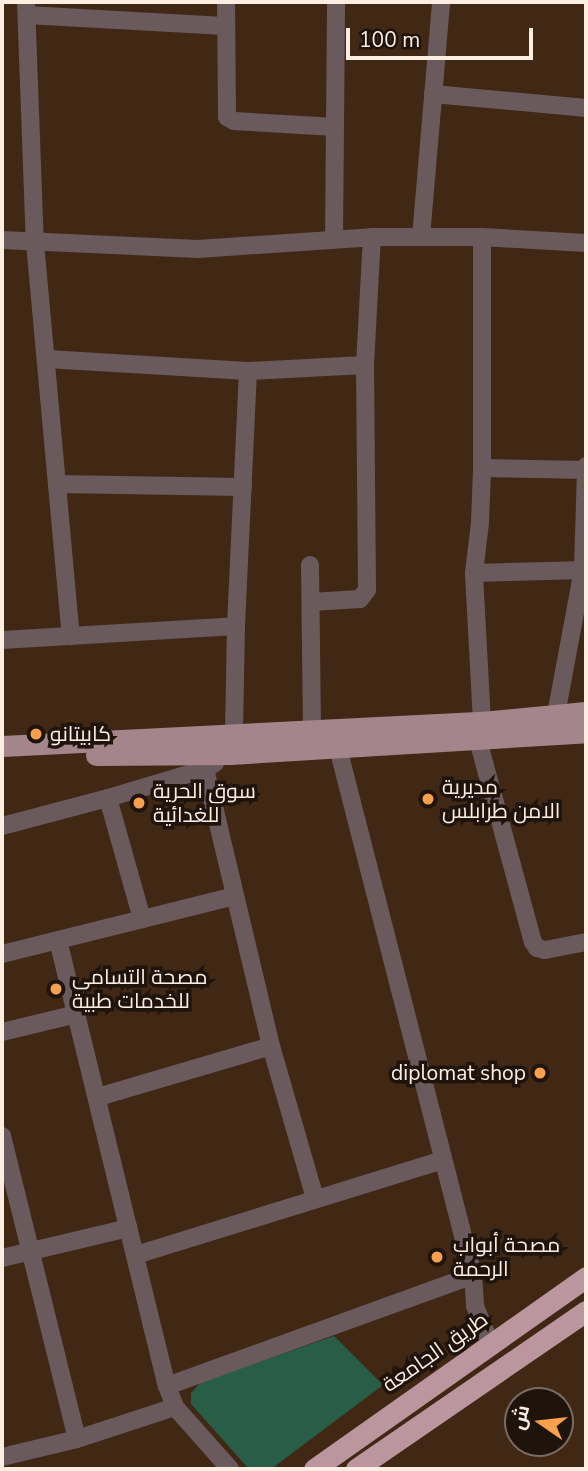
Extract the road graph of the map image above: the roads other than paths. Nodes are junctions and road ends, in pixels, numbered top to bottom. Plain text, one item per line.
1 (124, 2) edge
2 (226, 2) edge
3 (336, 2) edge
4 (441, 2) edge
5 (26, 8) edge
6 (124, 20) junction
7 (225, 26) junction
8 (433, 94) junction
9 (586, 108) edge
10 (335, 127) junction
11 (372, 236) junction
12 (421, 237) junction
13 (482, 237) junction
14 (334, 239) junction
15 (2, 240) edge
16 (35, 243) junction
17 (586, 243) edge
18 (47, 359) junction
19 (365, 365) junction
20 (248, 371) junction
21 (482, 468) junction
22 (586, 469) edge
23 (57, 484) junction
24 (243, 487) junction
25 (310, 565) dead end
26 (585, 570) edge
27 (474, 573) junction
28 (312, 603) junction
29 (236, 626) junction
30 (71, 636) junction
31 (2, 640) edge
32 (586, 712) edge
33 (556, 715) junction
34 (312, 730) junction
35 (480, 731) junction
36 (586, 732) edge
37 (232, 745) junction
38 (2, 746) edge
39 (338, 748) junction
40 (2, 760) edge
41 (205, 769) junction
42 (108, 798) junction
43 (2, 826) edge
44 (234, 895) junction
45 (142, 919) junction
46 (58, 940) junction
47 (586, 942) edge
48 (2, 954) edge
49 (77, 1014) junction
50 (2, 1032) edge
51 (271, 1046) junction
52 (98, 1097) junction
53 (2, 1136) edge
54 (442, 1160) junction
55 (314, 1198) junction
56 (129, 1228) junction
57 (30, 1251) junction
58 (136, 1255) junction
59 (2, 1258) edge
60 (473, 1275) junction
61 (586, 1277) edge
62 (586, 1311) edge
63 (490, 1343) junction
64 (167, 1386) junction
65 (175, 1407) junction
66 (77, 1439) junction
67 (2, 1457) edge
68 (363, 1468) edge
69 (230, 1469) edge
70 (314, 1469) edge

1 - 6 street
2 - 7 street
3 - 10 street
4 - 8 street
5 - 6 street
5 - 16 street
6 - 7 street
7 - 10 street
8 - 9 street
8 - 12 street
10 - 14 street
11 - 12 street
11 - 14 street
11 - 19 street
12 - 13 street
13 - 17 street
13 - 21 street
14 - 16 street
15 - 16 street
16 - 18 street
18 - 20 street
18 - 23 street
19 - 20 street
19 - 28 street
20 - 24 street
21 - 22 street
21 - 27 street
22 - 26 street
23 - 24 street
23 - 30 street
24 - 29 street
25 - 28 street
26 - 27 street
26 - 33 street
27 - 35 street
28 - 34 street
29 - 30 street
29 - 37 street
30 - 31 street
32 - 33 main road
33 - 35 main road
34 - 35 main road
34 - 37 main road
35 - 36 main road
35 - 39 main road
35 - 47 street
37 - 38 main road
37 - 39 main road
37 - 40 main road
37 - 41 street
39 - 54 street
41 - 42 street
41 - 44 street
42 - 43 street
42 - 45 street
44 - 45 street
44 - 51 street
45 - 46 street
46 - 48 street
46 - 49 street
49 - 50 street
49 - 52 street
51 - 52 street
51 - 55 street
52 - 56 street
53 - 57 street
54 - 55 street
54 - 60 street
55 - 58 street
56 - 57 street
56 - 58 street
57 - 59 street
57 - 66 street
58 - 64 street
60 - 63 street
60 - 64 street
61 - 63 highway, طريق الجامعة
62 - 68 highway
63 - 70 highway, طريق الجامعة
64 - 65 street
65 - 66 street
65 - 69 street
66 - 67 street

